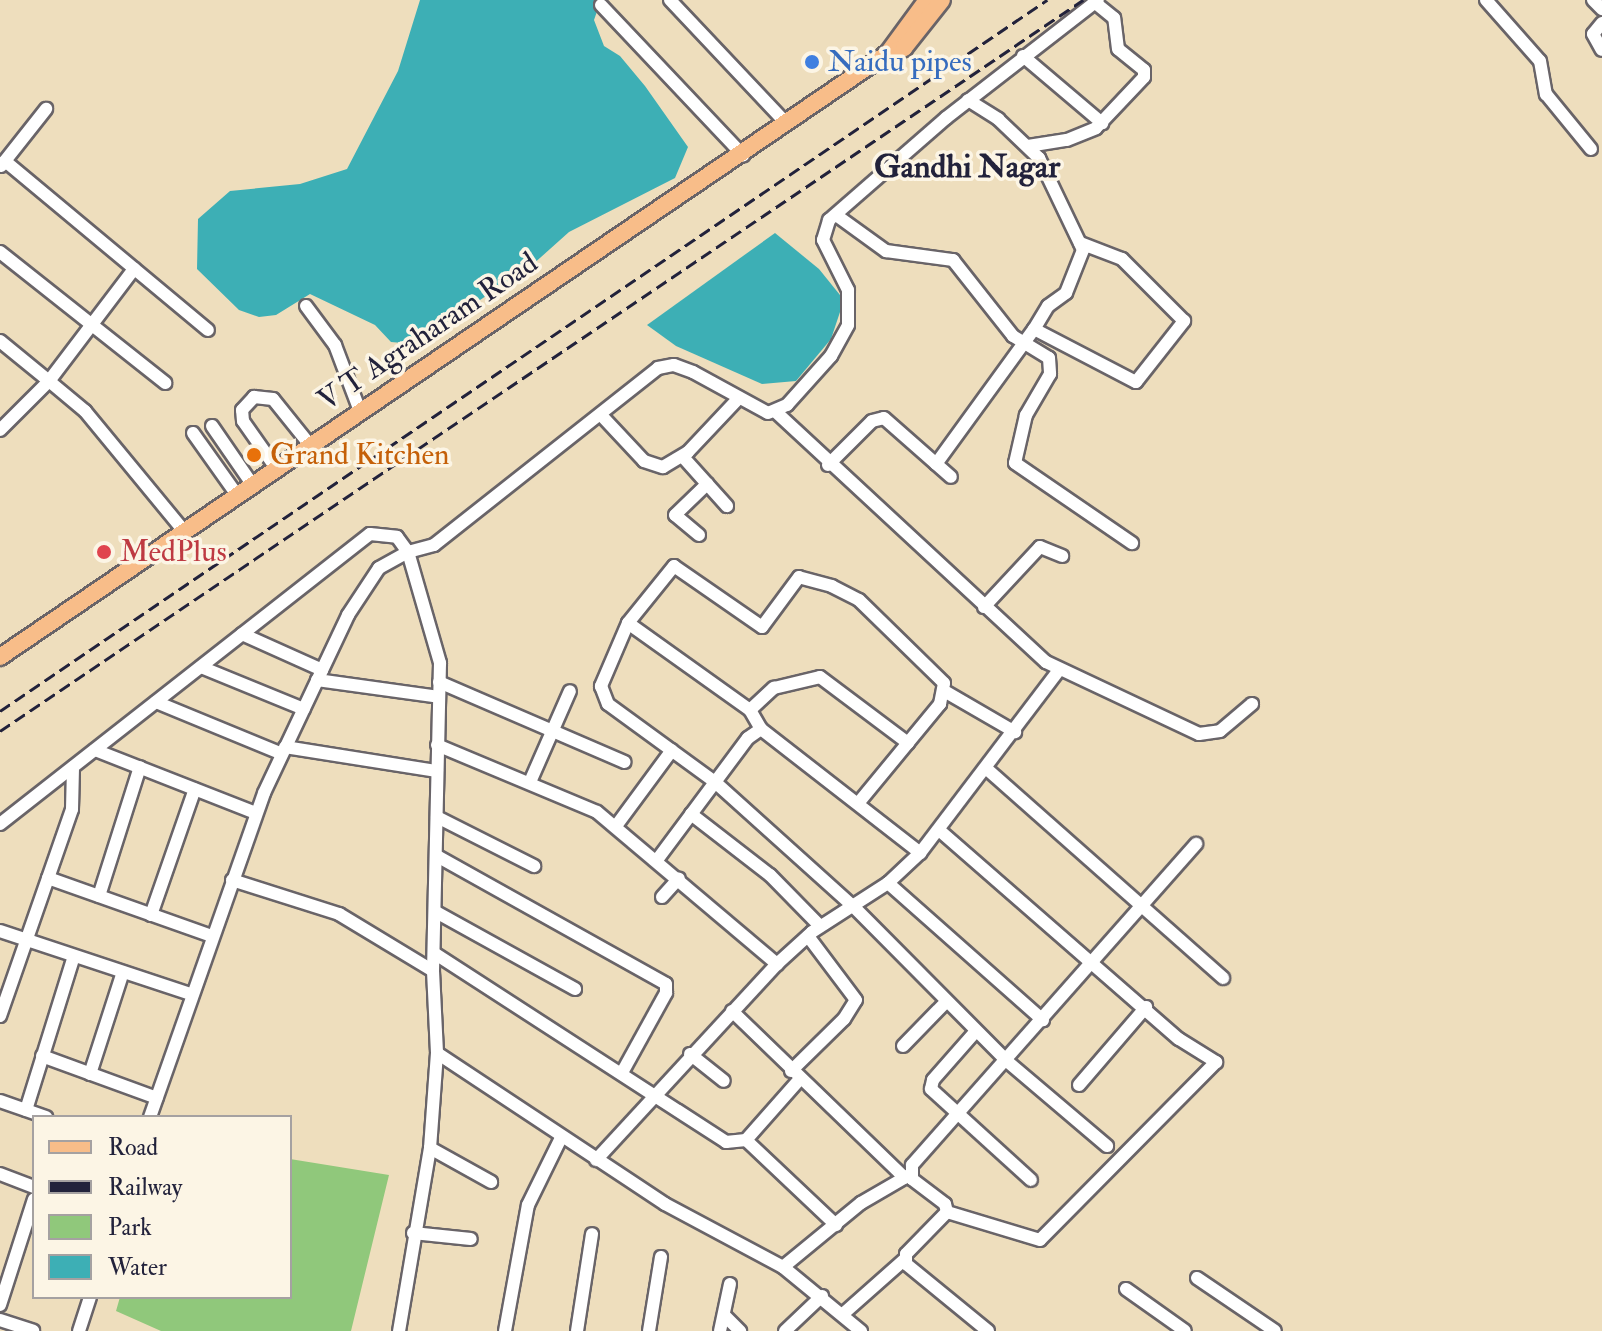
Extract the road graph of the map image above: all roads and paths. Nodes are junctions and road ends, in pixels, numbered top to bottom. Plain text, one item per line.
1 (670, 0) edge
2 (927, 0) edge
3 (942, 0) edge
4 (1486, 0) edge
5 (1593, 0) edge
6 (1096, 1) edge
7 (601, 5) dead end
8 (1602, 9) edge
9 (1602, 23) edge
10 (1602, 50) edge
11 (888, 53) junction
12 (1023, 56) junction
13 (968, 100) junction
14 (46, 109) dead end
15 (1102, 123) junction
16 (787, 124) junction
17 (1028, 146) junction
18 (1591, 149) dead end
19 (743, 155) junction
20 (2, 164) edge
21 (836, 215) junction
22 (1080, 243) junction
23 (0, 252) edge
24 (134, 269) junction
25 (306, 306) dead end
26 (91, 326) junction
27 (1034, 329) junction
28 (208, 330) dead end
29 (0, 341) edge
30 (1022, 344) junction
31 (49, 381) junction
32 (165, 383) dead end
33 (738, 399) junction
34 (360, 411) junction
35 (776, 412) junction
36 (601, 415) junction
37 (212, 426) dead end
38 (0, 430) edge
39 (193, 433) dead end
40 (310, 445) junction
41 (683, 457) junction
42 (936, 464) junction
43 (828, 465) junction
44 (276, 468) junction
45 (951, 477) dead end
46 (252, 484) junction
47 (707, 484) junction
48 (237, 495) junction
49 (727, 506) dead end
50 (184, 531) junction
51 (699, 535) dead end
52 (1132, 543) dead end
53 (408, 552) junction
54 (1062, 556) dead end
55 (984, 607) junction
56 (628, 623) junction
57 (242, 634) junction
58 (0, 657) edge
59 (201, 667) junction
60 (1059, 670) junction
61 (320, 675) junction
62 (439, 682) junction
63 (570, 691) dead end
64 (946, 692) junction
65 (439, 697) junction
66 (156, 702) junction
67 (1252, 704) dead end
68 (304, 709) junction
69 (750, 710) junction
70 (761, 729) junction
71 (553, 730) junction
72 (1015, 732) junction
73 (908, 743) junction
74 (437, 745) junction
75 (95, 750) junction
76 (672, 750) junction
77 (284, 751) junction
78 (625, 762) dead end
79 (73, 767) junction
80 (140, 767) junction
81 (988, 770) junction
82 (437, 771) junction
83 (530, 782) junction
84 (715, 782) junction
85 (195, 789) junction
86 (860, 801) junction
87 (256, 813) junction
88 (691, 814) junction
89 (437, 817) junction
90 (0, 824) edge
91 (616, 826) junction
92 (939, 830) junction
93 (1196, 844) dead end
94 (920, 853) junction
95 (437, 856) junction
96 (657, 860) junction
97 (534, 866) dead end
98 (48, 878) junction
99 (679, 878) junction
100 (232, 880) junction
101 (888, 883) junction
102 (99, 896) junction
103 (662, 897) dead end
104 (1144, 906) junction
105 (854, 907) junction
106 (436, 912) junction
107 (151, 915) junction
108 (818, 924) dead end
109 (0, 931) edge
110 (212, 936) junction
111 (808, 936) junction
112 (27, 941) junction
113 (434, 953) junction
114 (74, 956) junction
115 (1094, 960) junction
116 (777, 964) junction
117 (433, 971) junction
118 (123, 972) junction
119 (1223, 978) dead end
120 (575, 989) dead end
121 (191, 994) junction
122 (3, 996) edge
123 (946, 1002) junction
124 (1146, 1007) junction
125 (732, 1011) junction
126 (0, 1016) edge
127 (1043, 1020) junction
128 (976, 1031) junction
129 (903, 1046) dead end
130 (437, 1053) junction
131 (690, 1054) junction
132 (42, 1056) junction
133 (1008, 1062) junction
134 (623, 1071) junction
135 (90, 1074) junction
136 (795, 1075) junction
137 (724, 1081) dead end
138 (1079, 1085) dead end
139 (655, 1092) junction
140 (157, 1098) junction
141 (0, 1101) edge
142 (26, 1110) junction
143 (40, 1115) edge
144 (151, 1115) edge
145 (956, 1117) junction
146 (561, 1138) junction
147 (746, 1140) junction
148 (1107, 1146) dead end
149 (430, 1148) junction
150 (596, 1160) junction
151 (0, 1174) edge
152 (908, 1176) junction
153 (1031, 1180) dead end
154 (491, 1182) dead end
155 (32, 1186) edge
156 (32, 1205) edge
157 (947, 1212) junction
158 (836, 1225) junction
159 (413, 1233) junction
160 (592, 1234) dead end
161 (471, 1239) dead end
162 (661, 1257) dead end
163 (904, 1260) junction
164 (783, 1267) junction
165 (1197, 1278) dead end
166 (730, 1284) dead end
167 (1126, 1289) dead end
168 (822, 1296) junction
169 (89, 1299) edge
170 (0, 1305) edge
171 (843, 1314) junction
172 (724, 1315) junction
173 (0, 1320) edge
174 (33, 1331) edge
175 (79, 1331) edge
176 (399, 1331) edge
177 (505, 1331) edge
178 (577, 1331) edge
179 (649, 1331) edge
180 (720, 1331) edge
181 (740, 1331) edge
182 (785, 1331) edge
183 (861, 1331) edge
184 (988, 1331) edge
185 (1185, 1331) edge
186 (1275, 1331) edge

1 - 16 street
2 - 11 main road, V T Agraharam Road
3 - 11 main road, V T Agraharam Road
4 - 18 street
5 - 8 street
6 - 12 street
6 - 15 street
7 - 19 street
9 - 10 street
11 - 16 main road, V T Agraharam Road
12 - 13 street
12 - 15 street
13 - 17 street
13 - 21 street
14 - 20 street
15 - 17 street
16 - 19 main road, V T Agraharam Road
17 - 22 street
19 - 34 main road, V T Agraharam Road
20 - 24 street
21 - 30 street
21 - 35 street
22 - 27 street
22 - 27 street
23 - 26 street
24 - 26 street
24 - 28 street
25 - 34 street
26 - 31 street
26 - 32 street
27 - 30 street
29 - 31 street
30 - 42 street
30 - 52 street
31 - 38 street
31 - 50 street
33 - 35 street
33 - 36 street
33 - 41 street
34 - 40 main road, V T Agraharam Road
35 - 43 street
36 - 41 street
36 - 53 street
37 - 46 street
39 - 48 street
40 - 44 main road, V T Agraharam Road
40 - 44 street
41 - 47 street
42 - 43 street
42 - 45 street
43 - 55 street
44 - 46 main road, V T Agraharam Road
46 - 48 main road, V T Agraharam Road
47 - 49 street
47 - 51 street
48 - 50 main road, V T Agraharam Road
50 - 58 main road, V T Agraharam Road
53 - 57 street
53 - 61 street
53 - 62 street
54 - 55 street
55 - 60 street
56 - 64 street
56 - 69 street
56 - 76 street
57 - 59 street
57 - 61 street
59 - 66 street
59 - 68 street
60 - 67 street
60 - 72 street
61 - 65 street
61 - 68 street
62 - 65 street
62 - 71 street
63 - 71 street
64 - 72 street
64 - 73 street
65 - 74 street
66 - 75 street
66 - 77 street
68 - 77 street
69 - 70 street
69 - 73 street
70 - 84 street
70 - 86 street
71 - 78 street
71 - 83 street
72 - 81 street
73 - 86 street
74 - 82 street
74 - 83 street
75 - 79 street
75 - 80 street
76 - 84 street
76 - 91 street
77 - 82 street
77 - 87 street
79 - 90 street
79 - 98 street
80 - 85 street
80 - 102 street
81 - 92 street
81 - 104 street
82 - 89 street
83 - 91 street
84 - 88 street
84 - 105 street
85 - 87 street
85 - 107 street
86 - 94 street
87 - 100 street
88 - 96 street
88 - 108 street
89 - 95 street
89 - 97 street
91 - 96 street
92 - 94 street
92 - 115 street
93 - 104 street
94 - 101 street
95 - 106 street
95 - 134 street
96 - 99 street
98 - 102 street
98 - 112 street
99 - 103 street
99 - 116 street
100 - 110 street
100 - 117 street
101 - 105 street
101 - 127 street
102 - 107 street
104 - 115 street
104 - 119 street
105 - 111 street
105 - 123 street
106 - 113 street
106 - 120 street
107 - 110 street
109 - 112 street
110 - 121 street
111 - 116 street
111 - 136 street
112 - 114 street
112 - 122 street
113 - 117 street
113 - 134 street
114 - 118 street
114 - 132 street
115 - 124 street
115 - 127 street
116 - 125 street
117 - 130 street
118 - 121 street
118 - 135 street
121 - 140 street
122 - 126 street
123 - 128 street
123 - 129 street
124 - 138 street
124 - 157 street
125 - 131 street
125 - 136 street
127 - 133 street
128 - 133 street
128 - 145 street
130 - 146 street
130 - 149 street
131 - 137 street
131 - 139 street
132 - 135 street
132 - 142 street
133 - 145 street
133 - 148 street
134 - 139 street
135 - 140 street
136 - 147 street
136 - 152 street
139 - 147 street
139 - 150 street
140 - 144 street
141 - 142 street
142 - 143 street
145 - 152 street
145 - 153 street
146 - 150 street
146 - 177 street
147 - 158 street
149 - 154 street
149 - 159 street
150 - 164 street
151 - 155 street
152 - 157 street
152 - 158 street
156 - 170 street
157 - 163 street
158 - 164 street
159 - 161 street
159 - 176 street
160 - 178 street
162 - 179 street
163 - 171 street
163 - 184 street
164 - 168 street
165 - 186 street
166 - 172 street
167 - 185 street
168 - 171 street
168 - 182 street
169 - 175 street
171 - 183 street
172 - 180 street
172 - 181 street
173 - 174 street

